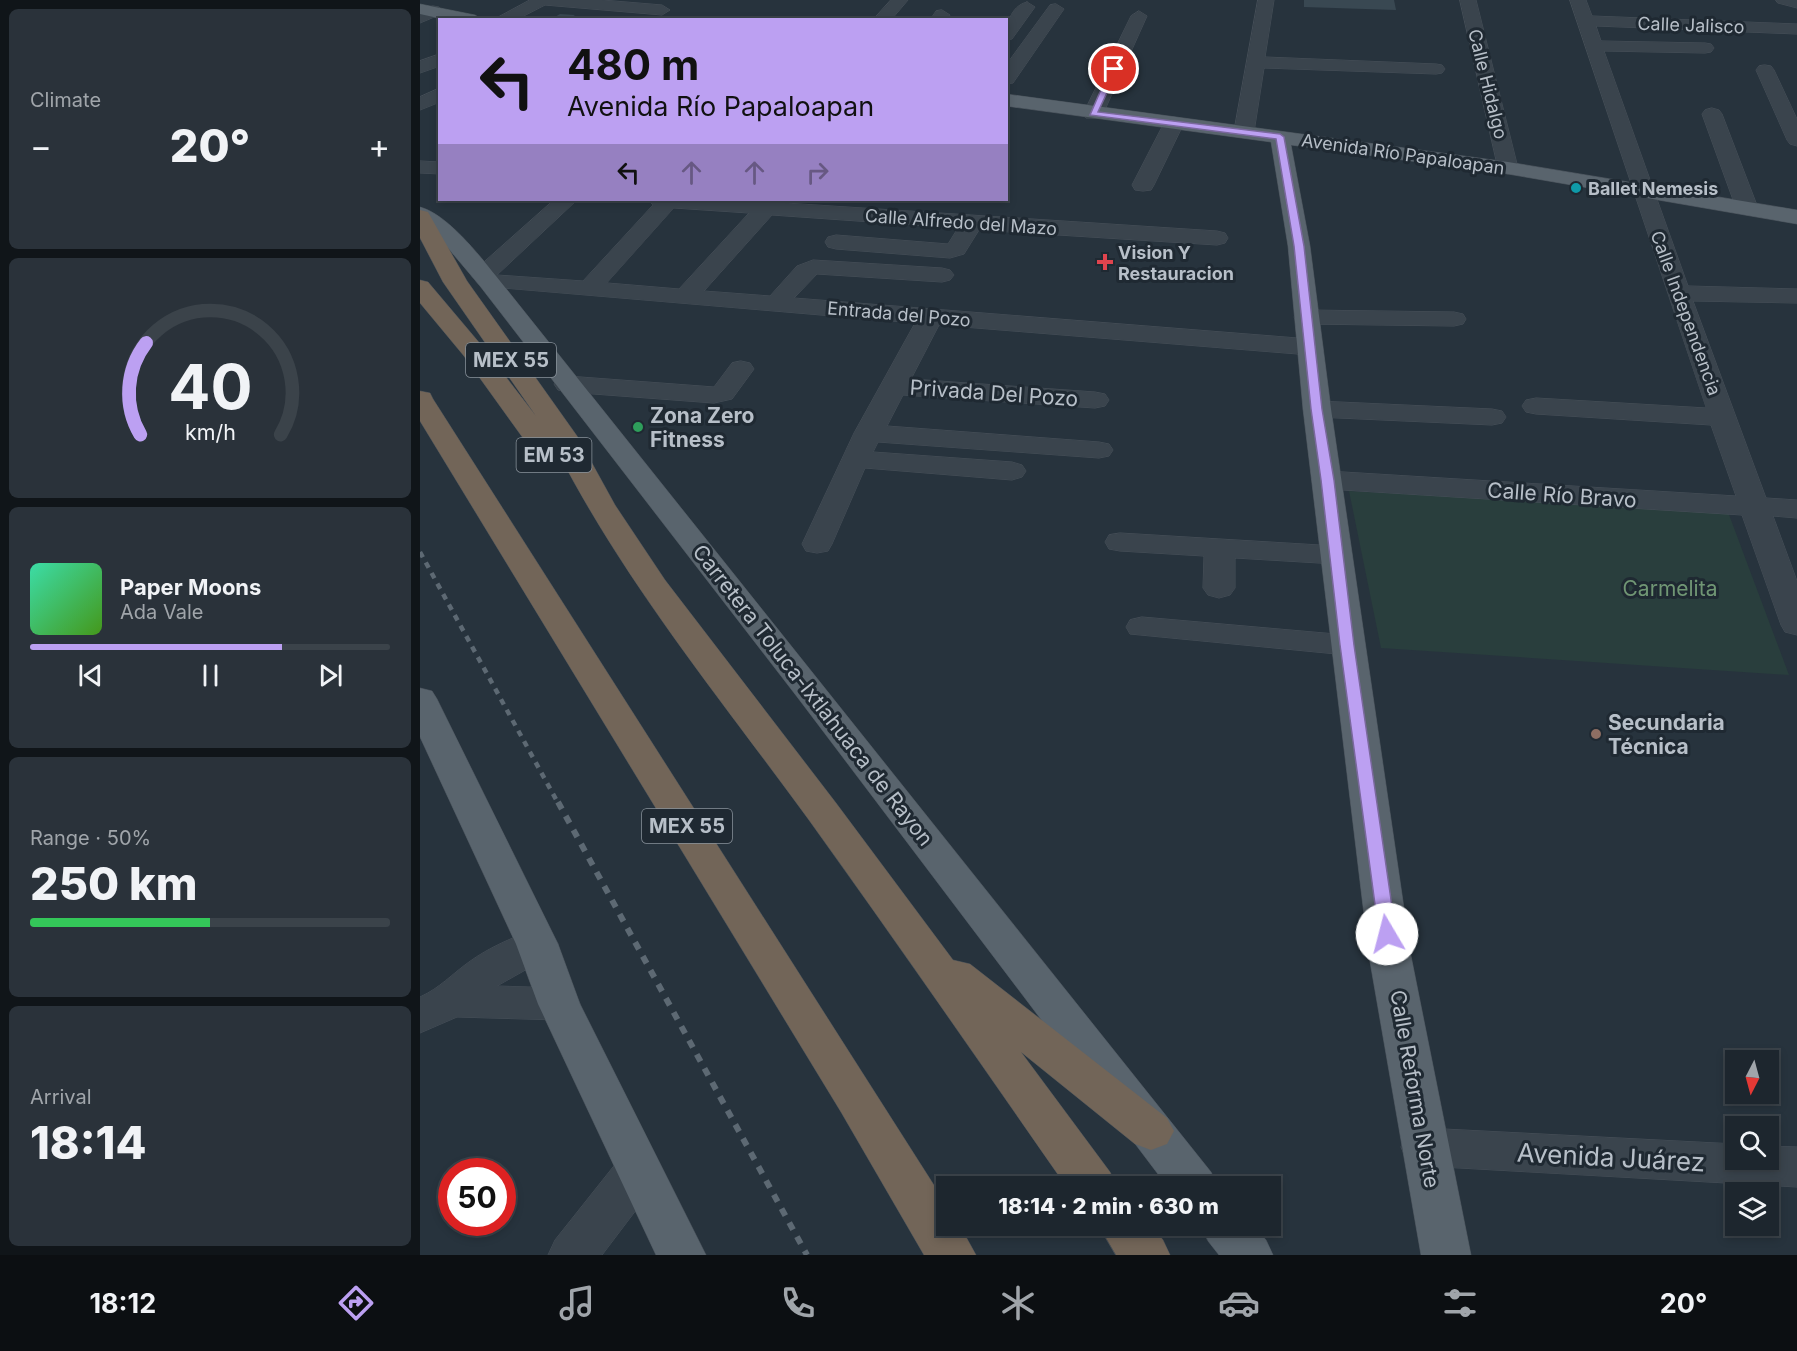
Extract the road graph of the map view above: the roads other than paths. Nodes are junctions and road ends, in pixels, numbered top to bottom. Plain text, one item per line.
1 (543, 0) edge
2 (900, 0) edge
3 (1266, 0) edge
4 (1468, 0) edge
5 (1578, 0) edge
6 (1784, 0) edge
7 (1601, 1) edge
8 (1797, 3) edge
9 (1666, 6) dead end
10 (1027, 7) dead end
11 (1056, 9) dead end
12 (662, 10) dead end
13 (424, 13) edge
14 (1139, 16) dead end
15 (460, 18) edge
16 (505, 18) edge
17 (883, 18) edge
18 (1586, 21) junction
19 (1673, 24) junction
20 (1797, 29) edge
21 (1008, 32) edge
22 (1595, 46) junction
23 (1705, 48) dead end
24 (438, 60) edge
25 (1255, 62) junction
26 (1436, 69) dead end
27 (420, 70) edge
28 (1766, 70) dead end
29 (438, 74) edge
30 (1008, 76) edge
31 (438, 96) edge
32 (1008, 100) edge
33 (1790, 107) edge
34 (1093, 114) junction
35 (1712, 114) dead end
36 (423, 115) edge
37 (1174, 123) junction
38 (1244, 132) junction
39 (1280, 137) junction
40 (1797, 140) edge
41 (420, 167) edge
42 (438, 168) edge
43 (1508, 168) junction
44 (1143, 185) dead end
45 (1643, 190) junction
46 (565, 201) edge
47 (668, 201) edge
48 (681, 201) edge
49 (766, 208) junction
50 (876, 208) edge
51 (1747, 208) junction
52 (420, 216) edge
53 (1797, 217) edge
54 (972, 223) junction
55 (1217, 238) dead end
56 (836, 242) dead end
57 (942, 275) dead end
58 (486, 278) junction
59 (420, 287) edge
60 (591, 287) junction
61 (687, 295) junction
62 (1797, 296) edge
63 (778, 302) junction
64 (1681, 302) junction
65 (931, 317) junction
66 (1797, 318) edge
67 (1454, 319) dead end
68 (1308, 332) junction
69 (741, 369) dead end
70 (567, 384) junction
71 (894, 386) junction
72 (420, 399) edge
73 (1095, 400) dead end
74 (1536, 406) dead end
75 (1317, 409) junction
76 (1492, 417) dead end
77 (1723, 417) junction
78 (868, 433) junction
79 (1099, 450) dead end
80 (855, 459) junction
81 (1012, 471) dead end
82 (1328, 480) junction
83 (600, 505) junction
84 (1756, 507) junction
85 (1797, 509) edge
86 (1120, 542) dead end
87 (817, 544) dead end
88 (1220, 549) junction
89 (1336, 555) junction
90 (1219, 588) dead end
91 (1797, 625) edge
92 (1142, 627) dead end
93 (1347, 645) junction
94 (420, 699) edge
95 (537, 944) junction
96 (923, 950) junction
97 (559, 1004) junction
98 (436, 1008) edge
99 (1151, 1131) junction
100 (1424, 1147) junction
101 (1797, 1167) edge
102 (638, 1171) junction
103 (1086, 1176) edge
104 (1186, 1176) edge
105 (1131, 1236) edge
106 (1233, 1236) edge
107 (573, 1255) edge
108 (681, 1255) edge
109 (951, 1255) edge
110 (1145, 1255) edge
111 (1248, 1255) edge
112 (1446, 1255) edge

1 - 12 street
1 - 16 street
2 - 17 street
3 - 25 street
4 - 43 street, Calle Hidalgo
5 - 7 street
5 - 18 street, Calle Independencia
6 - 8 street
9 - 19 street
10 - 21 street
11 - 30 street
13 - 15 main road
14 - 34 street
18 - 19 street, Calle Jalisco
18 - 22 street, Calle Independencia
19 - 20 street, Calle Jalisco
22 - 23 street
22 - 45 street, Calle Independencia
24 - 27 street
25 - 26 street
25 - 38 street
27 - 29 street
28 - 33 street
31 - 36 street
32 - 34 main road, Avenida Río Papaloapan
33 - 40 street
34 - 37 main road, Avenida Río Papaloapan
35 - 51 street
37 - 38 main road, Avenida Río Papaloapan
37 - 44 street
38 - 39 main road, Avenida Río Papaloapan
39 - 43 main road, Avenida Río Papaloapan
39 - 68 main road, Calle Reforma Norte
41 - 42 street
43 - 45 main road, Avenida Río Papaloapan
45 - 51 main road, Avenida Río Papaloapan
45 - 64 street, Calle Independencia
46 - 58 street
47 - 60 street
48 - 49 street, Calle Alfredo del Mazo
49 - 50 street, Calle Alfredo del Mazo
49 - 61 street
50 - 54 street, Calle Alfredo del Mazo
51 - 53 main road, Avenida Río Papaloapan
52 - 58 main road, Carretera Toluca-Ixtlahuaca de Rayon
52 - 83 highway, Carretera Toluca-Ixtlahuaca de Rayon / MEX 55
54 - 55 street, Calle Alfredo del Mazo
54 - 56 street
57 - 63 street
58 - 60 street, Entrada del Pozo
58 - 70 main road, Carretera Toluca-Ixtlahuaca de Rayon
59 - 83 highway, EM 53
60 - 61 street, Entrada del Pozo
61 - 63 street, Entrada del Pozo
62 - 64 street
63 - 65 street, Entrada del Pozo
64 - 66 street
64 - 77 street, Calle Independencia
65 - 68 street, Entrada del Pozo
65 - 71 street, Privada Del Pozo
67 - 68 street, Entrada del Pozo
68 - 75 main road, Calle Reforma Norte
69 - 70 street
70 - 99 main road, Carretera Toluca-Ixtlahuaca de Rayon
71 - 73 street, Privada Del Pozo
71 - 78 street, Privada Del Pozo
72 - 109 highway, MEX 55
74 - 77 street
75 - 76 street
75 - 82 main road, Calle Reforma Norte
77 - 84 street, Calle Independencia
78 - 79 street
78 - 80 street, Privada Del Pozo
80 - 81 street
80 - 87 street, Privada Del Pozo
82 - 84 street, Calle Río Bravo
82 - 89 main road, Calle Reforma Norte
83 - 96 highway, Carretera Toluca-Ixtlahuaca de Rayon / MEX 55
84 - 85 street, Calle Río Bravo
84 - 91 street, Calle Independencia
86 - 88 street
88 - 89 street
88 - 90 street
89 - 93 main road, Calle Reforma Norte
92 - 93 street
93 - 100 main road, Calle Reforma Norte
94 - 95 main road
95 - 97 main road
95 - 98 street
96 - 99 highway
96 - 103 highway, Carretera Toluca-Ixtlahuaca de Rayon / MEX 55
97 - 98 street
97 - 102 main road
99 - 104 main road, Carretera Toluca-Ixtlahuaca de Rayon
100 - 101 street, Avenida Juárez
100 - 112 main road, Calle Reforma Norte
102 - 107 street
102 - 108 main road
105 - 110 highway
106 - 111 main road

